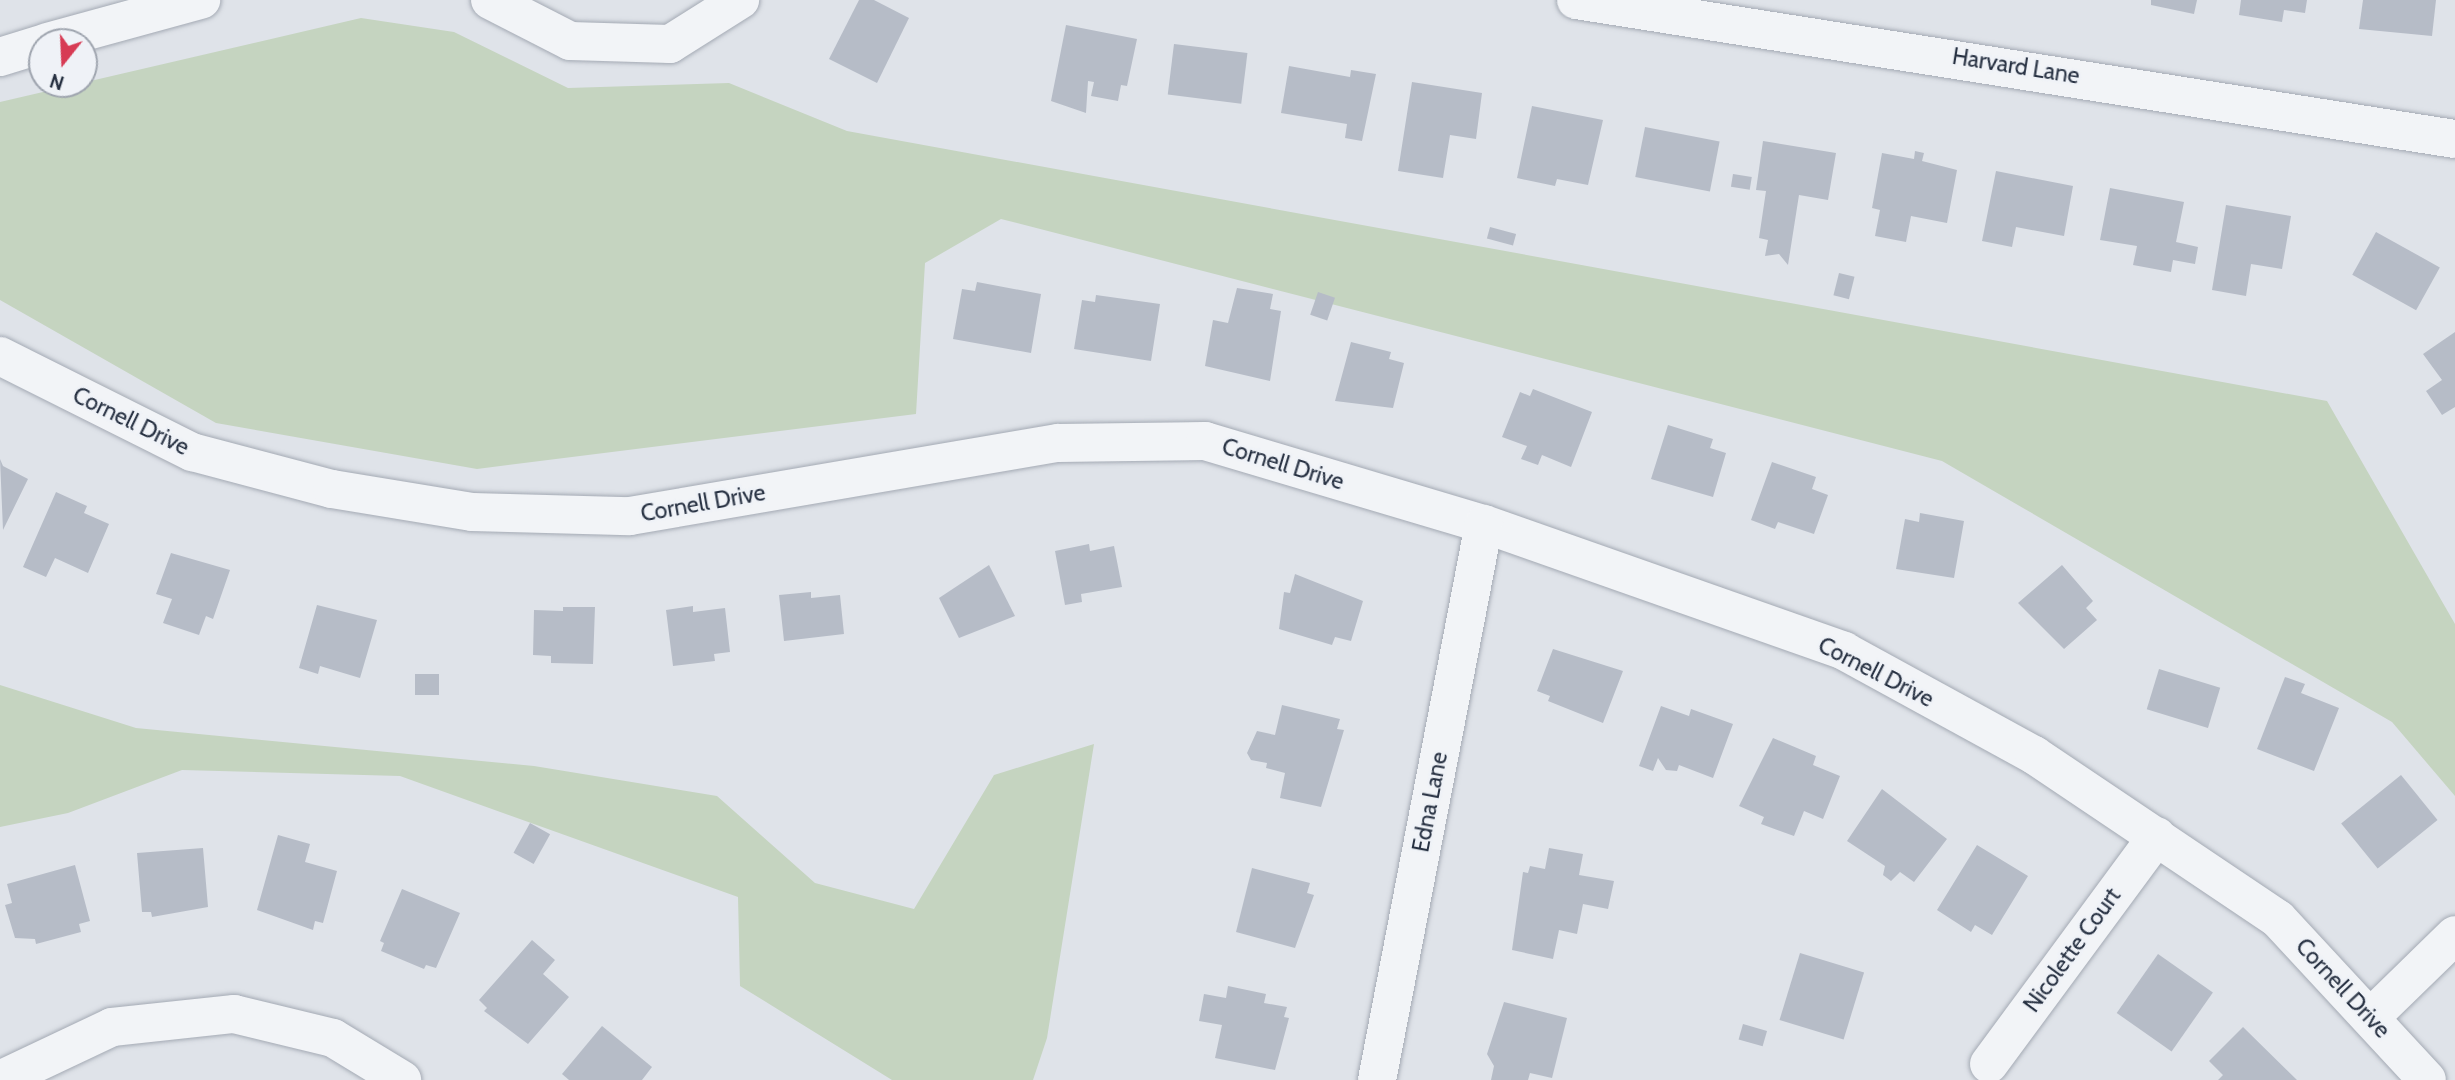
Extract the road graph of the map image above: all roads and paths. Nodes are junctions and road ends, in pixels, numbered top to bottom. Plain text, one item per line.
1 (201, 0) edge
2 (490, 0) edge
3 (740, 0) edge
4 (1576, 0) edge
5 (115, 9) edge
6 (76, 28) edge
7 (28, 48) edge
8 (0, 57) edge
9 (2455, 139) edge
10 (0, 356) edge
11 (1484, 524) junction
12 (2157, 836) junction
13 (2455, 935) edge
14 (2371, 1017) junction
15 (1989, 1064) dead end
16 (0, 1080) edge
17 (402, 1080) edge
18 (1377, 1080) edge
19 (2427, 1080) edge

1 - 5 street
2 - 3 street
4 - 9 street, Harvard Lane
5 - 6 street
7 - 8 street
10 - 11 street, Cornell Drive
11 - 12 street, Cornell Drive
11 - 18 street, Edna Lane
12 - 14 street, Cornell Drive
12 - 15 street, Nicolette Court
13 - 14 street
14 - 19 street, Cornell Drive
16 - 17 street

